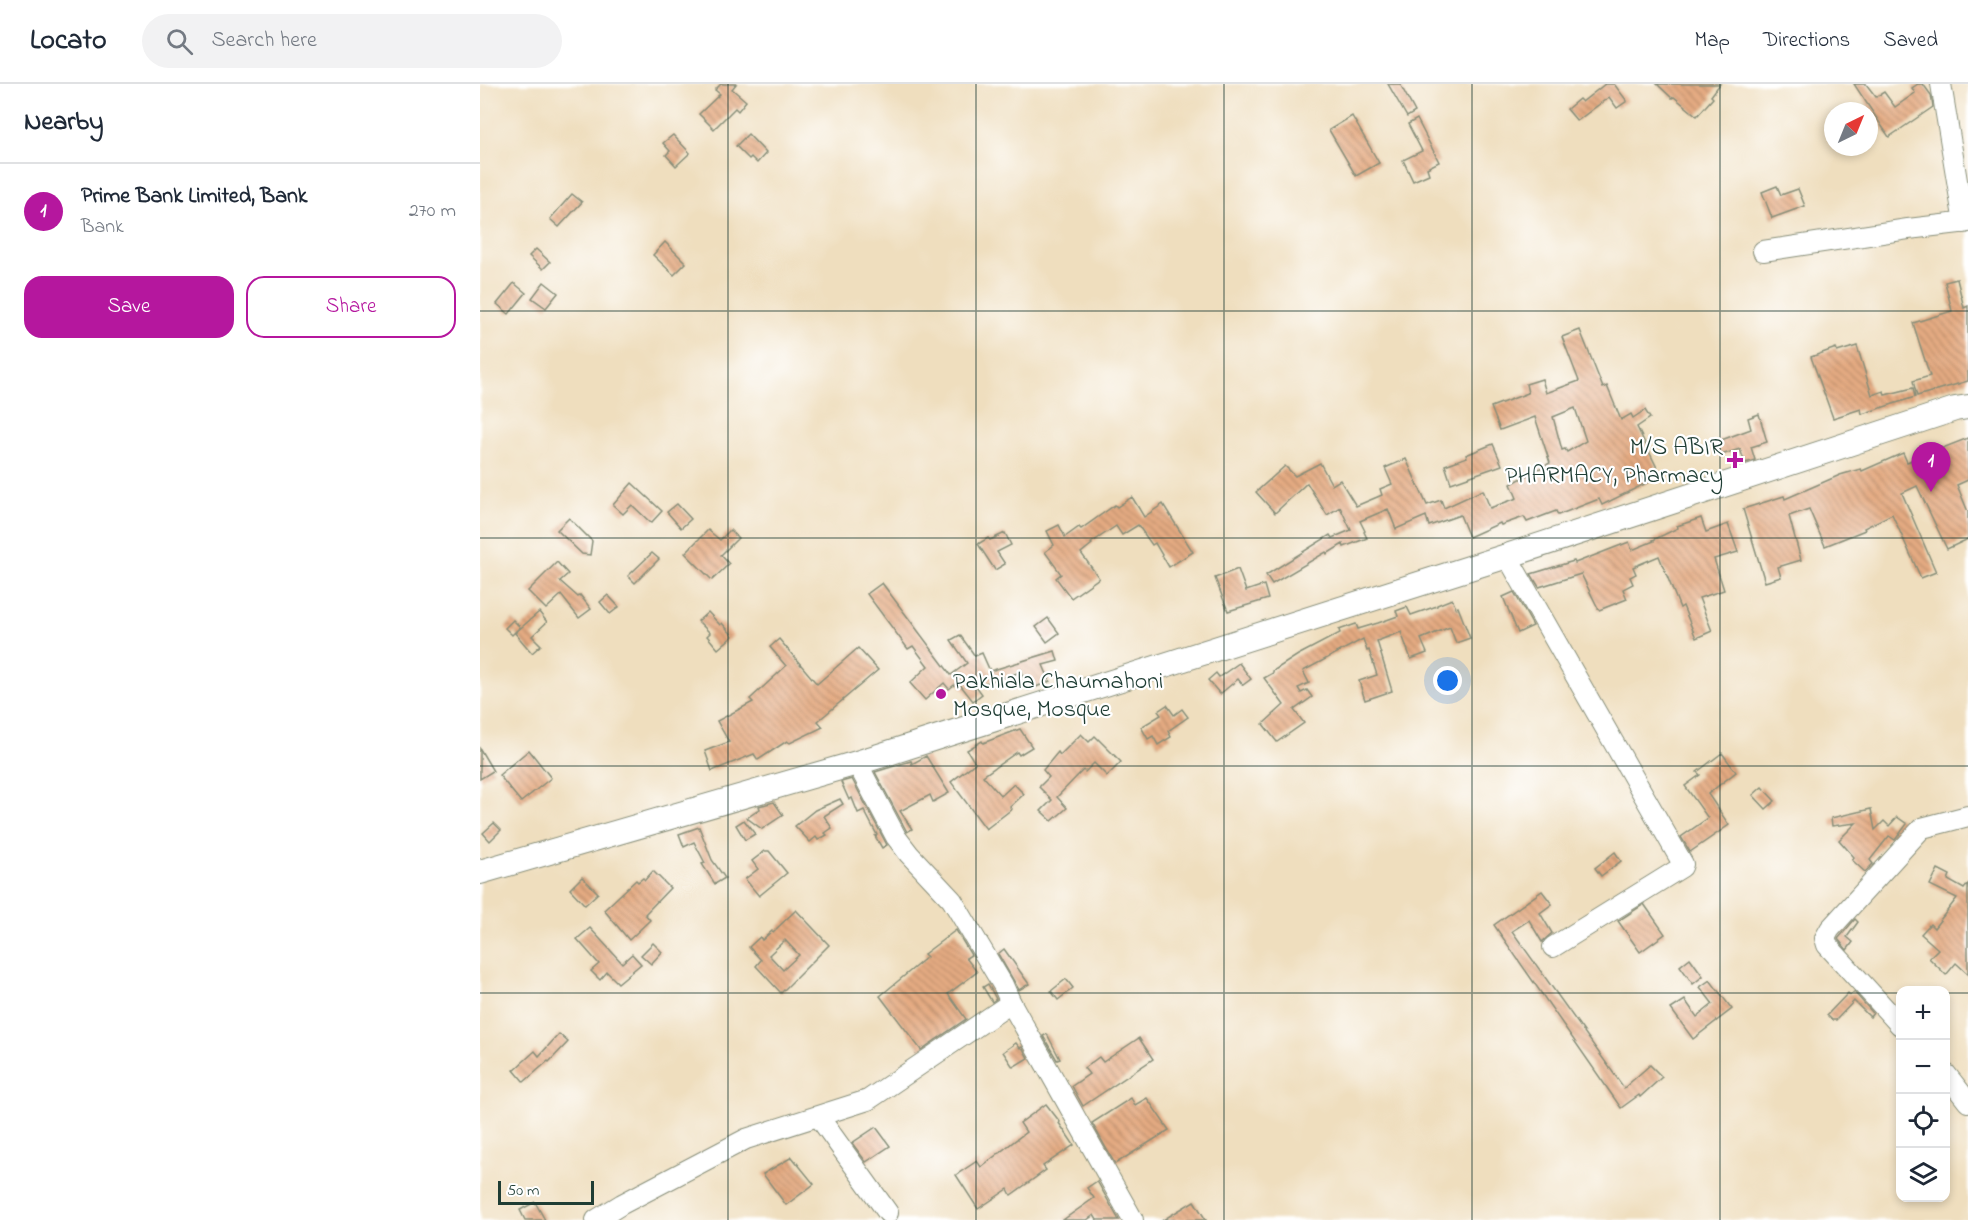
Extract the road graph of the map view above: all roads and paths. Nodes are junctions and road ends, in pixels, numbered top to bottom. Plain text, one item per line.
1 (1941, 84) edge
2 (1964, 200) edge
3 (1966, 222) edge
4 (1763, 251) dead end
5 (1968, 407) edge
6 (1507, 556) junction
7 (856, 763) junction
8 (1968, 816) edge
9 (480, 872) edge
10 (1553, 947) dead end
11 (1011, 1003) junction
12 (1896, 1021) edge
13 (1950, 1079) edge
14 (1968, 1102) edge
15 (819, 1117) junction
16 (888, 1213) dead end
17 (596, 1220) edge
18 (1133, 1220) edge

1 - 2 street
2 - 3 street
3 - 4 street
5 - 6 main road
6 - 7 main road
6 - 10 street
7 - 9 main road
7 - 11 street
8 - 12 street
11 - 15 street
11 - 18 street
13 - 14 street
15 - 16 street
15 - 17 street

